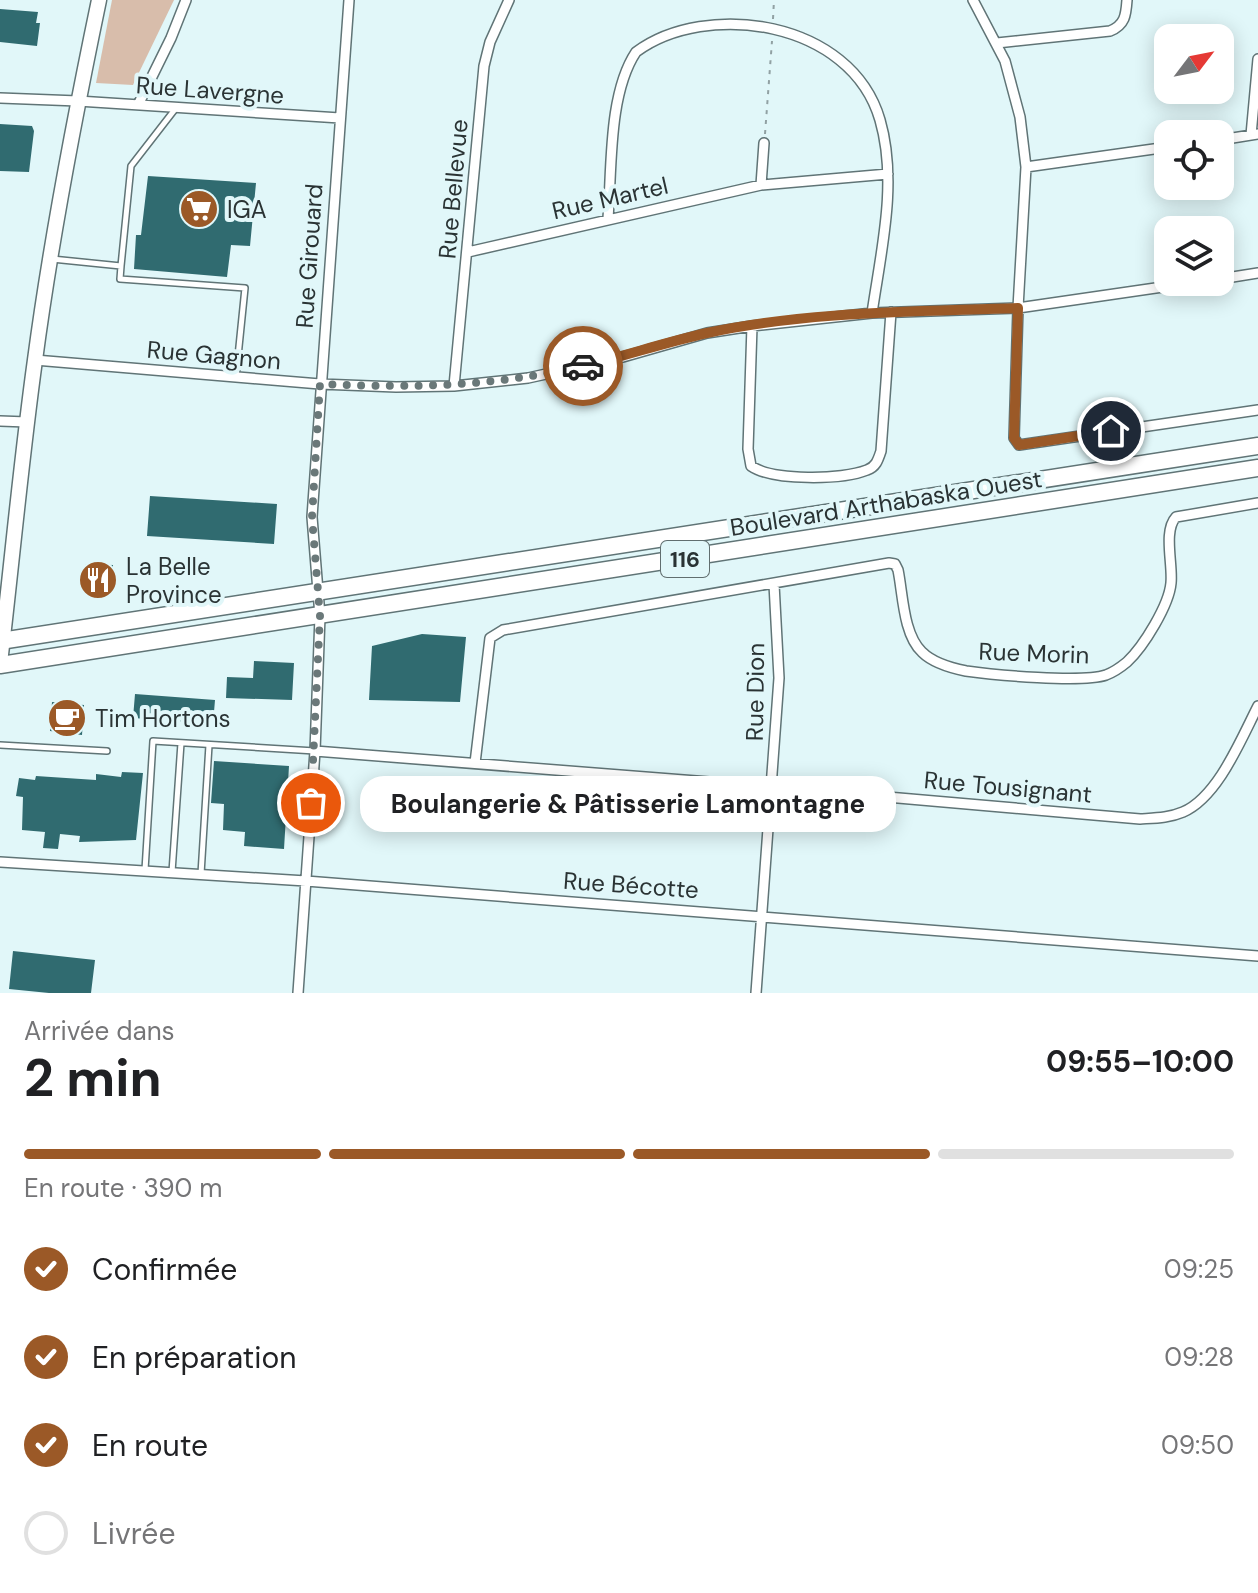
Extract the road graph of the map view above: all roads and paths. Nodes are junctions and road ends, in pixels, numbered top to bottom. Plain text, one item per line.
1 (99, 0) edge
2 (186, 0) edge
3 (349, 0) edge
4 (509, 0) edge
5 (774, 0) edge
6 (973, 0) edge
7 (1127, 0) edge
8 (773, 23) dead end
9 (663, 24) dead end
10 (772, 38) dead end
11 (831, 42) dead end
12 (997, 43) junction
13 (1258, 59) edge
14 (0, 98) edge
15 (78, 101) junction
16 (138, 105) junction
17 (176, 107) junction
18 (340, 118) junction
19 (1255, 135) edge
20 (1234, 138) edge
21 (764, 143) joint
22 (1154, 149) edge
23 (1026, 167) junction
24 (888, 174) junction
25 (761, 185) junction
26 (608, 218) junction
27 (468, 252) junction
28 (49, 259) junction
29 (121, 266) junction
30 (1258, 273) edge
31 (1234, 277) edge
32 (1154, 288) edge
33 (1018, 308) junction
34 (891, 312) junction
35 (872, 313) junction
36 (752, 326) junction
37 (35, 360) junction
38 (236, 377) junction
39 (320, 384) junction
40 (454, 386) junction
41 (1258, 410) edge
42 (0, 421) edge
43 (27, 422) junction
44 (1258, 446) edge
45 (1258, 468) edge
46 (1258, 503) edge
47 (774, 584) junction
48 (319, 593) junction
49 (4, 603) edge
50 (320, 616) junction
51 (1, 641) edge
52 (0, 664) edge
53 (1258, 706) edge
54 (181, 743) junction
55 (0, 745) edge
56 (209, 745) junction
57 (107, 751) dead end
58 (315, 751) junction
59 (475, 763) junction
60 (772, 787) junction
61 (0, 862) edge
62 (145, 871) junction
63 (172, 872) junction
64 (201, 874) junction
65 (306, 881) junction
66 (760, 915) junction
67 (1258, 956) edge
68 (298, 993) edge
69 (756, 993) edge

1 - 15 street
2 - 16 street
3 - 18 street, Rue Girouard
4 - 27 street, Rue Bellevue
5 - 8 path
6 - 12 street
7 - 12 street
9 - 26 street
10 - 21 path
11 - 24 street
12 - 23 street
13 - 19 street
14 - 15 street, Rue Lavergne
15 - 16 street, Rue Lavergne
15 - 28 street
16 - 17 street, Rue Lavergne
17 - 18 street, Rue Lavergne
17 - 29 lane
18 - 39 street, Rue Girouard
19 - 20 street
21 - 25 street
22 - 23 street
23 - 33 street
24 - 25 street, Rue Martel
24 - 35 street
25 - 26 street, Rue Martel
26 - 27 street, Rue Martel
27 - 40 street, Rue Bellevue
28 - 29 lane
28 - 37 street
29 - 38 lane
30 - 31 street
32 - 33 street, Rue Gagnon
33 - 34 street, Rue Gagnon
33 - 41 street
34 - 35 street, Rue Gagnon
34 - 36 street
35 - 36 street, Rue Gagnon
36 - 40 street, Rue Gagnon
37 - 38 street, Rue Gagnon
37 - 43 street
38 - 39 street, Rue Gagnon
39 - 40 street, Rue Gagnon
39 - 48 street, Rue Girouard
42 - 43 street
43 - 49 street
44 - 48 main road, Boulevard Arthabaska Ouest / 116
45 - 50 main road, Boulevard Arthabaska Ouest / 116
46 - 47 street, Rue Morin
47 - 59 street
47 - 60 street, Rue Dion
48 - 50 street, Rue Girouard
48 - 51 main road, Boulevard Arthabaska Ouest / 116
49 - 51 street
50 - 52 main road, Boulevard Arthabaska Ouest / 116
50 - 58 street, Rue Girouard
51 - 52 street
53 - 60 street, Rue Tousignant
54 - 56 lane
54 - 62 lane
54 - 63 lane
55 - 57 lane
56 - 58 lane
56 - 64 lane
58 - 59 street, Rue Tousignant
58 - 65 street, Rue Girouard
59 - 60 street, Rue Tousignant
60 - 66 street, Rue Dion
61 - 62 street, Rue Bécotte
62 - 63 street, Rue Bécotte
63 - 64 street, Rue Bécotte
64 - 65 street, Rue Bécotte
65 - 66 street, Rue Bécotte
65 - 68 street, Rue Girouard
66 - 67 street, Rue Bécotte
66 - 69 street, Rue Dion

